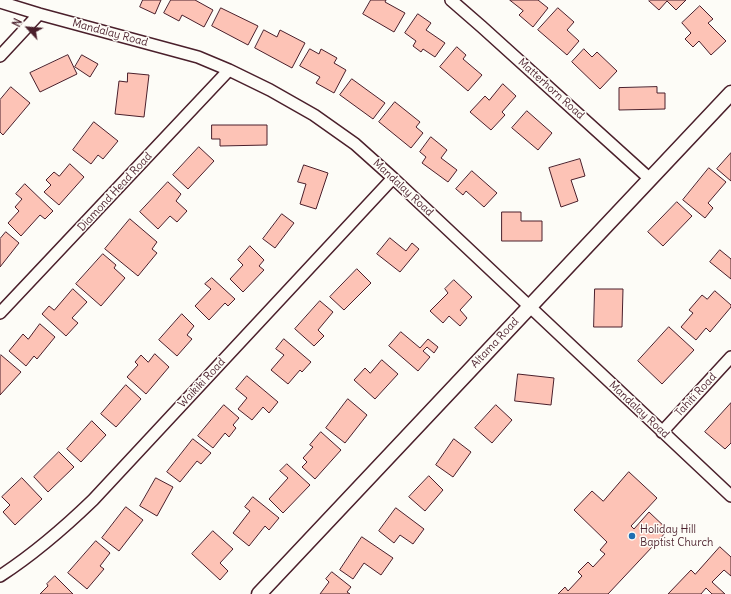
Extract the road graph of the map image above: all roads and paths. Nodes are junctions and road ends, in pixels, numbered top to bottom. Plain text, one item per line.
1 (450, 0) edge
2 (0, 2) edge
3 (40, 14) junction
4 (0, 56) edge
5 (229, 70) junction
6 (731, 93) edge
7 (393, 178) junction
8 (650, 179) junction
9 (529, 307) junction
10 (0, 314) edge
11 (731, 358) edge
12 (662, 432) junction
13 (731, 496) edge
14 (0, 576) edge
15 (259, 594) edge

1 - 8 street, Matterhorn Road
2 - 3 street, Mandalay Road
3 - 4 street
3 - 5 street, Mandalay Road
5 - 7 street, Mandalay Road
5 - 10 street, Diamond Head Road
6 - 8 street, Altama Road
7 - 9 street, Mandalay Road
7 - 14 street, Waikiki Road
8 - 9 street, Altama Road
9 - 12 street, Mandalay Road
9 - 15 street, Altama Road
11 - 12 street, Tahiti Road
12 - 13 street, Mandalay Road

